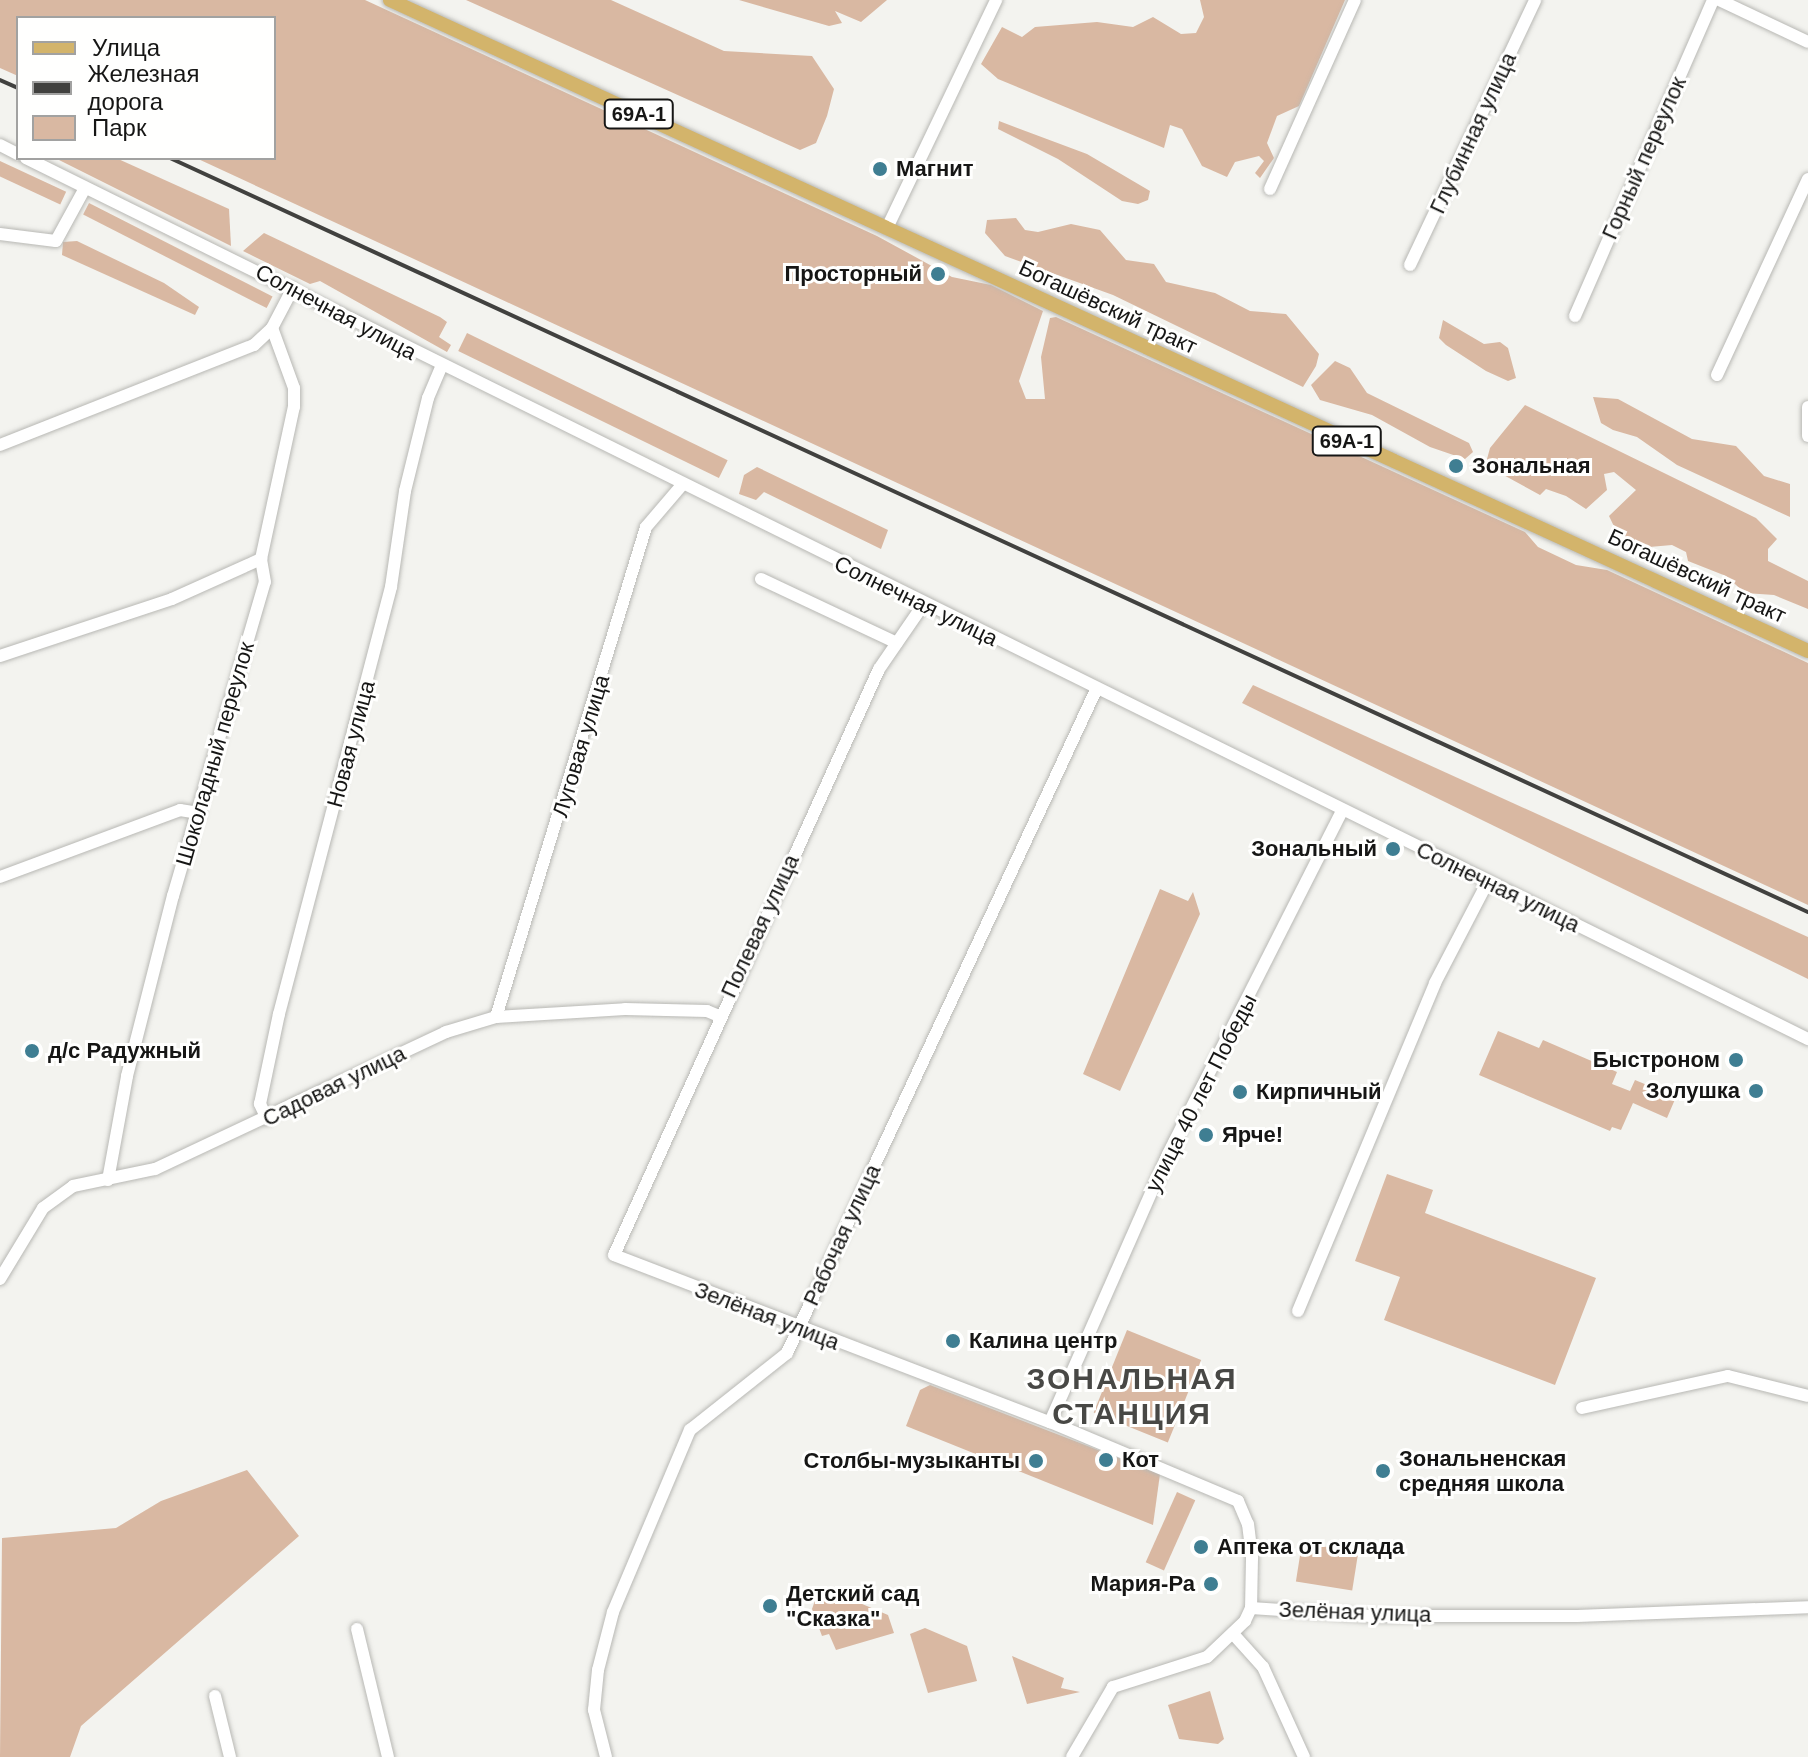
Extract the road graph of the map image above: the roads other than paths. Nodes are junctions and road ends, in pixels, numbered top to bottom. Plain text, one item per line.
1 (390, 0) edge
2 (996, 0) edge
3 (1355, 0) edge
4 (1535, 0) edge
5 (1716, 0) edge
6 (1808, 42) edge
7 (30, 160) edge
8 (1808, 179) edge
9 (85, 188) junction
10 (1270, 189) dead end
11 (887, 228) junction
12 (0, 234) edge
13 (1410, 265) dead end
14 (293, 288) junction
15 (1575, 316) dead end
16 (272, 328) junction
17 (441, 368) junction
18 (1717, 375) dead end
19 (1808, 407) edge
20 (1808, 436) edge
21 (0, 445) edge
22 (682, 485) junction
23 (261, 559) junction
24 (761, 579) dead end
25 (923, 605) junction
26 (897, 643) junction
27 (1808, 651) edge
28 (0, 656) edge
29 (1096, 690) junction
30 (1342, 811) junction
31 (199, 813) junction
32 (0, 877) edge
33 (1488, 881) junction
34 (719, 1016) junction
35 (496, 1017) junction
36 (1808, 1039) edge
37 (267, 1119) junction
38 (108, 1180) junction
39 (614, 1255) joint
40 (0, 1279) edge
41 (1298, 1311) dead end
42 (799, 1328) junction
43 (1808, 1396) edge
44 (1582, 1408) dead end
45 (1050, 1422) junction
46 (1808, 1607) edge
47 (1251, 1608) junction
48 (357, 1629) dead end
49 (1235, 1636) junction
50 (215, 1696) dead end
51 (230, 1757) edge
52 (388, 1757) edge
53 (606, 1757) edge
54 (1072, 1757) edge
55 (1304, 1757) edge

1 - 11 main road, Богашёвский тракт / 69А-1
2 - 11 street
3 - 10 street
4 - 13 street, Глубинная улица
5 - 6 street
5 - 15 street, Горный переулок
7 - 9 street, Солнечная улица
8 - 18 street
9 - 12 street
9 - 14 street, Солнечная улица
11 - 27 main road, Богашёвский тракт / 69А-1
14 - 16 street
14 - 17 street, Солнечная улица
16 - 21 street
16 - 23 street, Шоколадный переулок
17 - 22 street, Солнечная улица
17 - 37 street, Новая улица
19 - 20 street
22 - 25 street, Солнечная улица
22 - 35 street, Луговая улица
23 - 28 street
23 - 31 street, Шоколадный переулок
24 - 26 street
25 - 26 street, Полевая улица
25 - 29 street, Солнечная улица
26 - 34 street, Полевая улица
29 - 30 street, Солнечная улица
29 - 42 street, Рабочая улица
30 - 33 street, Солнечная улица
30 - 45 street, улица 40 лет Победы
31 - 32 street
31 - 38 street, Шоколадный переулок
33 - 36 street, Солнечная улица
33 - 41 street
34 - 35 street, Садовая улица
34 - 39 street, Полевая улица
35 - 37 street, Садовая улица
37 - 38 street, Садовая улица
38 - 40 street, Садовая улица
39 - 42 street, Зелёная улица
42 - 45 street, Зелёная улица
42 - 53 street, Рабочая улица
43 - 44 street
45 - 47 street, Зелёная улица
46 - 47 street, Зелёная улица
47 - 49 street
48 - 52 street
49 - 54 street
49 - 55 street
50 - 51 street

